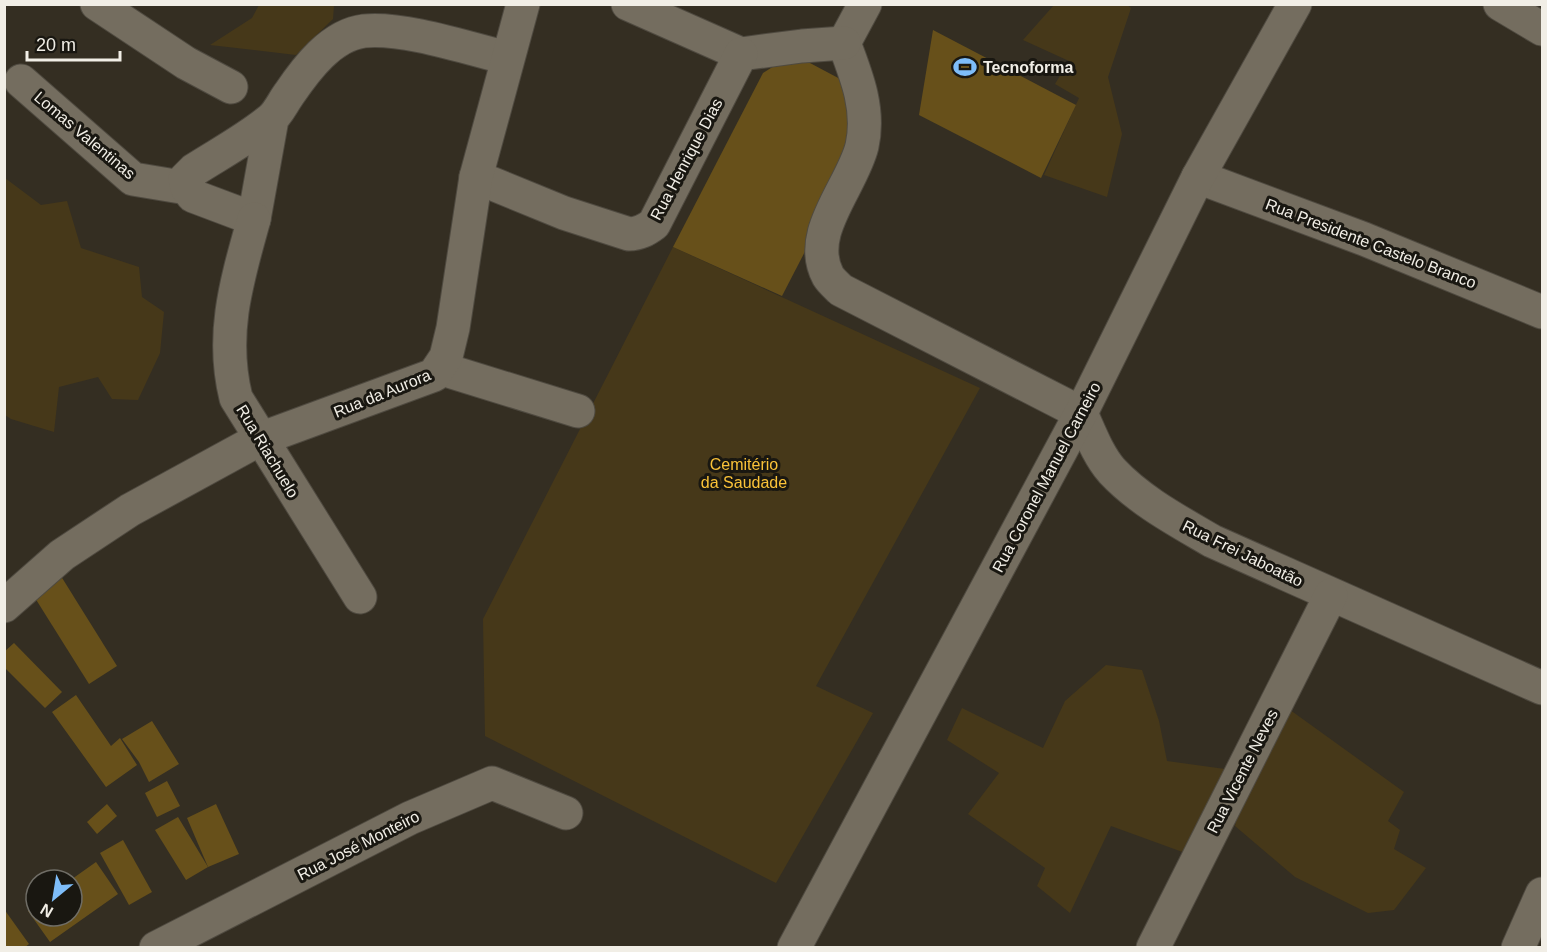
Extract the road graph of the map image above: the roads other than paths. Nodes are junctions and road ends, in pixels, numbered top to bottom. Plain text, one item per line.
1 (97, 4) edge
2 (523, 4) edge
3 (627, 4) edge
4 (865, 4) edge
5 (1295, 4) edge
6 (1500, 4) edge
7 (1542, 29) edge
8 (844, 43) junction
9 (741, 54) junction
10 (507, 58) junction
11 (21, 81) dead end
12 (231, 87) dead end
13 (272, 119) junction
14 (476, 177) junction
15 (1198, 177) junction
16 (187, 188) junction
17 (254, 219) junction
18 (1542, 312) edge
19 (439, 368) junction
20 (578, 411) dead end
21 (1081, 413) junction
22 (260, 439) junction
23 (1331, 595) junction
24 (360, 597) dead end
25 (4, 606) edge
26 (1542, 688) edge
27 (566, 813) dead end
28 (1542, 894) edge
29 (156, 948) edge
30 (794, 948) edge
31 (1153, 948) edge
32 (1518, 948) edge

1 - 12 street
2 - 10 street, Rua da Aurora
3 - 9 street
4 - 8 street
5 - 15 street, Rua Coronel Manuel Carneiro
6 - 7 street
8 - 9 street
8 - 21 street
9 - 14 street, Rua Henrique Dias
10 - 13 street
10 - 14 street, Rua da Aurora
11 - 16 street, Lomas Valentinas
13 - 16 street
13 - 17 street, Rua Riachuelo
14 - 19 street, Rua da Aurora
15 - 18 street, Rua Presidente Castelo Branco
15 - 21 street, Rua Coronel Manuel Carneiro
16 - 17 street
17 - 22 street, Rua Riachuelo
19 - 20 street
19 - 22 street, Rua da Aurora
21 - 23 street, Rua Frei Jaboatão
21 - 30 street, Rua Coronel Manuel Carneiro
22 - 24 street, Rua Riachuelo
22 - 25 street, Rua da Aurora
23 - 26 street, Rua Frei Jaboatão
23 - 31 street, Rua Vicente Neves
27 - 29 street, Rua José Monteiro
28 - 32 street

